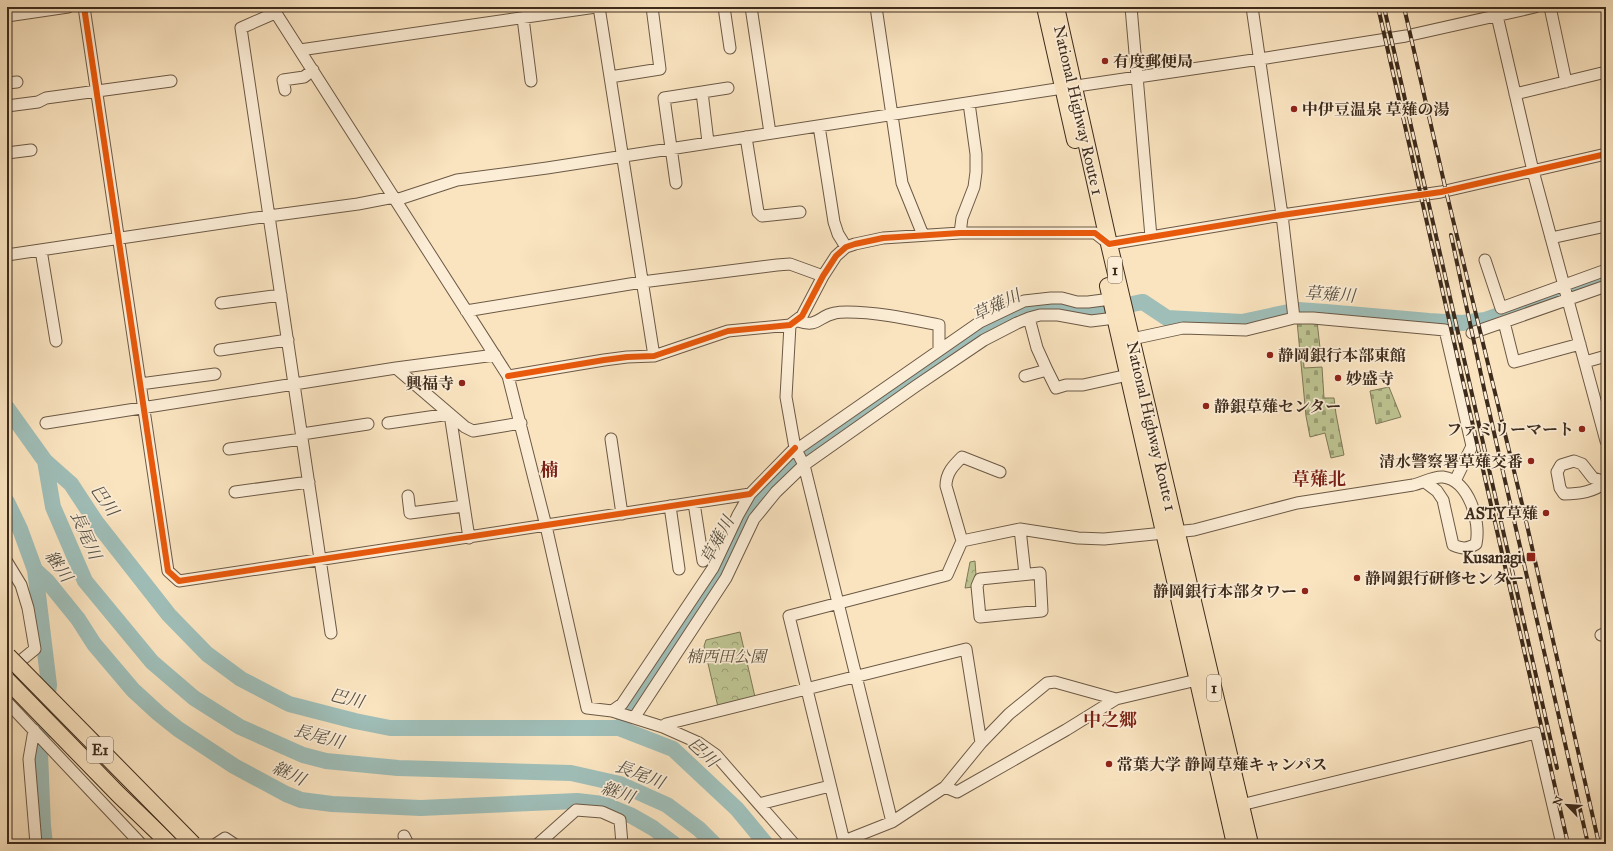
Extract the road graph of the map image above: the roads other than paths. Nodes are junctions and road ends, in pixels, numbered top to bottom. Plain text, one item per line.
1 (68, 7) edge
2 (84, 7) edge
3 (596, 7) edge
4 (599, 7) edge
5 (652, 7) edge
6 (724, 7) edge
7 (751, 7) edge
8 (876, 7) edge
9 (1045, 7) edge
10 (1056, 7) edge
11 (1131, 7) edge
12 (1252, 7) edge
13 (1535, 7) edge
14 (1550, 7) edge
15 (274, 10) edge
16 (1496, 11) edge
17 (7, 16) edge
18 (523, 18) junction
19 (730, 48) dead end
20 (300, 50) junction
21 (1260, 59) junction
22 (313, 70) junction
23 (1606, 72) edge
24 (610, 77) junction
25 (1138, 77) junction
26 (171, 80) dead end
27 (531, 81) dead end
28 (1566, 82) junction
29 (728, 88) dead end
30 (1068, 88) junction
31 (97, 90) junction
32 (285, 90) dead end
33 (702, 92) junction
34 (1515, 94) junction
35 (969, 103) junction
36 (7, 106) edge
37 (892, 115) junction
38 (819, 126) junction
39 (770, 133) junction
40 (746, 137) junction
41 (708, 142) junction
42 (671, 148) junction
43 (31, 150) dead end
44 (7, 153) edge
45 (1606, 154) edge
46 (623, 155) junction
47 (1533, 171) junction
48 (676, 183) dead end
49 (395, 198) junction
50 (800, 212) dead end
51 (1282, 215) junction
52 (269, 216) junction
53 (1606, 226) edge
54 (960, 233) junction
55 (1095, 233) junction
56 (923, 236) junction
57 (1151, 237) junction
58 (1551, 238) junction
59 (118, 239) junction
60 (1109, 244) junction
61 (846, 247) junction
62 (41, 250) junction
63 (7, 255) edge
64 (1485, 260) dead end
65 (1606, 270) edge
66 (823, 276) junction
67 (642, 282) junction
68 (1563, 286) junction
69 (1606, 286) edge
70 (281, 295) junction
71 (1111, 299) junction
72 (1567, 300) junction
73 (222, 303) dead end
74 (466, 310) junction
75 (1029, 318) junction
76 (1115, 318) junction
77 (1294, 318) junction
78 (1504, 322) junction
79 (794, 323) junction
80 (1472, 333) dead end
81 (1132, 339) junction
82 (56, 340) dead end
83 (288, 340) junction
84 (1580, 344) junction
85 (220, 350) dead end
86 (939, 350) junction
87 (495, 355) junction
88 (654, 356) junction
89 (1606, 356) edge
90 (1585, 362) junction
91 (396, 368) junction
92 (1047, 370) junction
93 (906, 372) junction
94 (215, 374) dead end
95 (1128, 375) junction
96 (508, 376) junction
97 (1025, 376) dead end
98 (140, 384) junction
99 (294, 384) junction
100 (916, 386) junction
101 (143, 407) junction
102 (1602, 410) edge
103 (450, 414) junction
104 (46, 423) dead end
105 (388, 423) dead end
106 (521, 423) junction
107 (368, 424) dead end
108 (302, 436) junction
109 (611, 439) dead end
110 (1606, 441) edge
111 (229, 449) dead end
112 (795, 449) junction
113 (804, 465) junction
114 (1000, 472) dead end
115 (1455, 481) junction
116 (309, 482) junction
117 (1425, 482) junction
118 (236, 492) dead end
119 (750, 494) junction
120 (408, 496) dead end
121 (694, 503) junction
122 (464, 506) junction
123 (670, 506) junction
124 (622, 514) junction
125 (546, 526) junction
126 (1020, 529) junction
127 (1171, 532) junction
128 (469, 538) junction
129 (962, 541) junction
130 (321, 560) junction
131 (703, 561) dead end
132 (7, 562) edge
133 (679, 569) dead end
134 (1025, 574) junction
135 (839, 603) junction
136 (331, 633) dead end
137 (7, 656) edge
138 (7, 672) edge
139 (857, 676) junction
140 (7, 680) edge
141 (1197, 680) junction
142 (807, 688) junction
143 (1116, 699) junction
144 (7, 702) edge
145 (612, 711) junction
146 (634, 718) junction
147 (663, 727) junction
148 (34, 730) junction
149 (981, 743) junction
150 (830, 786) junction
151 (945, 787) junction
152 (759, 804) junction
153 (1241, 805) junction
154 (892, 822) junction
155 (842, 843) edge
156 (36, 844) edge
157 (141, 844) edge
158 (170, 844) edge
159 (193, 844) edge
160 (216, 844) edge
161 (234, 844) edge
162 (538, 844) edge
163 (622, 844) edge
164 (794, 844) edge
165 (1235, 844) edge
166 (1250, 844) edge
167 (1562, 844) edge

1 - 17 street
2 - 31 street
3 - 18 street
4 - 24 street
5 - 24 street
6 - 19 street
7 - 39 street
8 - 37 street
9 - 30 highway, National Highway Route 1 / 1
10 - 30 highway, National Highway Route 1 / 1
11 - 25 street
12 - 21 street
13 - 16 street
14 - 28 street
15 - 20 street
15 - 52 street
16 - 21 street
16 - 34 street
18 - 20 street
18 - 27 street
20 - 22 street
21 - 25 street
21 - 51 street
22 - 32 street
22 - 49 street
23 - 28 street
24 - 46 street
25 - 30 street
25 - 57 street
26 - 31 street
28 - 34 street
29 - 33 street
30 - 35 street
30 - 55 highway, National Highway Route 1 / 1
30 - 60 highway, National Highway Route 1 / 1
31 - 36 street
31 - 59 street
33 - 41 street
33 - 42 street
34 - 47 street
35 - 37 street
35 - 54 street
37 - 38 street
37 - 56 street
38 - 39 street
38 - 61 street
39 - 40 street
40 - 41 street
40 - 50 street
41 - 42 street
42 - 46 street
42 - 48 street
43 - 44 street
45 - 47 street
46 - 49 street
46 - 67 street
47 - 51 street
47 - 58 street
49 - 52 street
49 - 74 street
51 - 57 street
51 - 77 street
52 - 59 street
52 - 70 street
53 - 58 street
54 - 55 street
54 - 56 street
55 - 60 street
55 - 71 highway, National Highway Route 1 / 1
56 - 61 street
57 - 60 street
58 - 68 street
59 - 62 street
59 - 98 street
60 - 81 highway, National Highway Route 1 / 1
61 - 66 street
62 - 63 street
62 - 82 street
64 - 68 street
65 - 68 street
66 - 67 street
66 - 79 street
67 - 74 street
67 - 88 street
68 - 72 street
69 - 72 street
70 - 73 street
70 - 83 street
71 - 76 highway, National Highway Route 1 / 1
71 - 86 street
72 - 78 street
72 - 84 street
74 - 87 street
75 - 76 street
75 - 92 street
75 - 100 street
76 - 95 highway, National Highway Route 1 / 1
77 - 81 street
77 - 115 street
78 - 80 street
78 - 84 street
79 - 86 street
79 - 88 street
79 - 112 street
81 - 127 highway, National Highway Route 1 / 1
83 - 85 street
83 - 99 street
84 - 90 street
86 - 93 street
87 - 91 street
87 - 96 street
88 - 96 street
89 - 90 street
90 - 102 street
91 - 99 street
91 - 103 street
92 - 95 street
92 - 97 street
93 - 100 street
93 - 112 street
94 - 98 street
95 - 127 highway, National Highway Route 1 / 1
96 - 106 street
98 - 101 street
99 - 101 street
99 - 108 street
100 - 113 street
101 - 104 street
101 - 130 street
102 - 110 street
103 - 105 street
103 - 106 street
103 - 122 street
106 - 125 street
107 - 108 street
108 - 111 street
108 - 116 street
109 - 124 street
112 - 113 street
112 - 119 street
113 - 135 street
113 - 146 street
114 - 129 street
115 - 117 street
115 - 117 street
116 - 118 street
116 - 130 street
117 - 127 street
119 - 121 street
119 - 145 street
120 - 122 street
121 - 123 street
121 - 131 street
122 - 128 street
123 - 124 street
123 - 133 street
124 - 125 street
125 - 128 street
125 - 145 street
126 - 127 street
126 - 129 street
126 - 134 street
127 - 141 highway, National Highway Route 1 / 1
127 - 153 highway, National Highway Route 1 / 1
128 - 130 street
129 - 135 street
130 - 136 street
132 - 138 street
134 - 134 street
135 - 139 street
135 - 142 street
137 - 159 highway, E1, bridge
139 - 142 street
139 - 149 street
139 - 154 street
140 - 158 highway, E1
141 - 143 street
141 - 165 highway, National Highway Route 1 / 1
142 - 147 street
142 - 150 street
143 - 149 street
143 - 151 street
144 - 148 street
145 - 146 street
146 - 147 street
147 - 152 street
148 - 156 street
148 - 157 street
149 - 151 street
150 - 152 street
150 - 155 street
151 - 154 street
152 - 164 street
153 - 166 highway, National Highway Route 1 / 1
153 - 167 street
154 - 155 street
160 - 161 street
162 - 163 street

